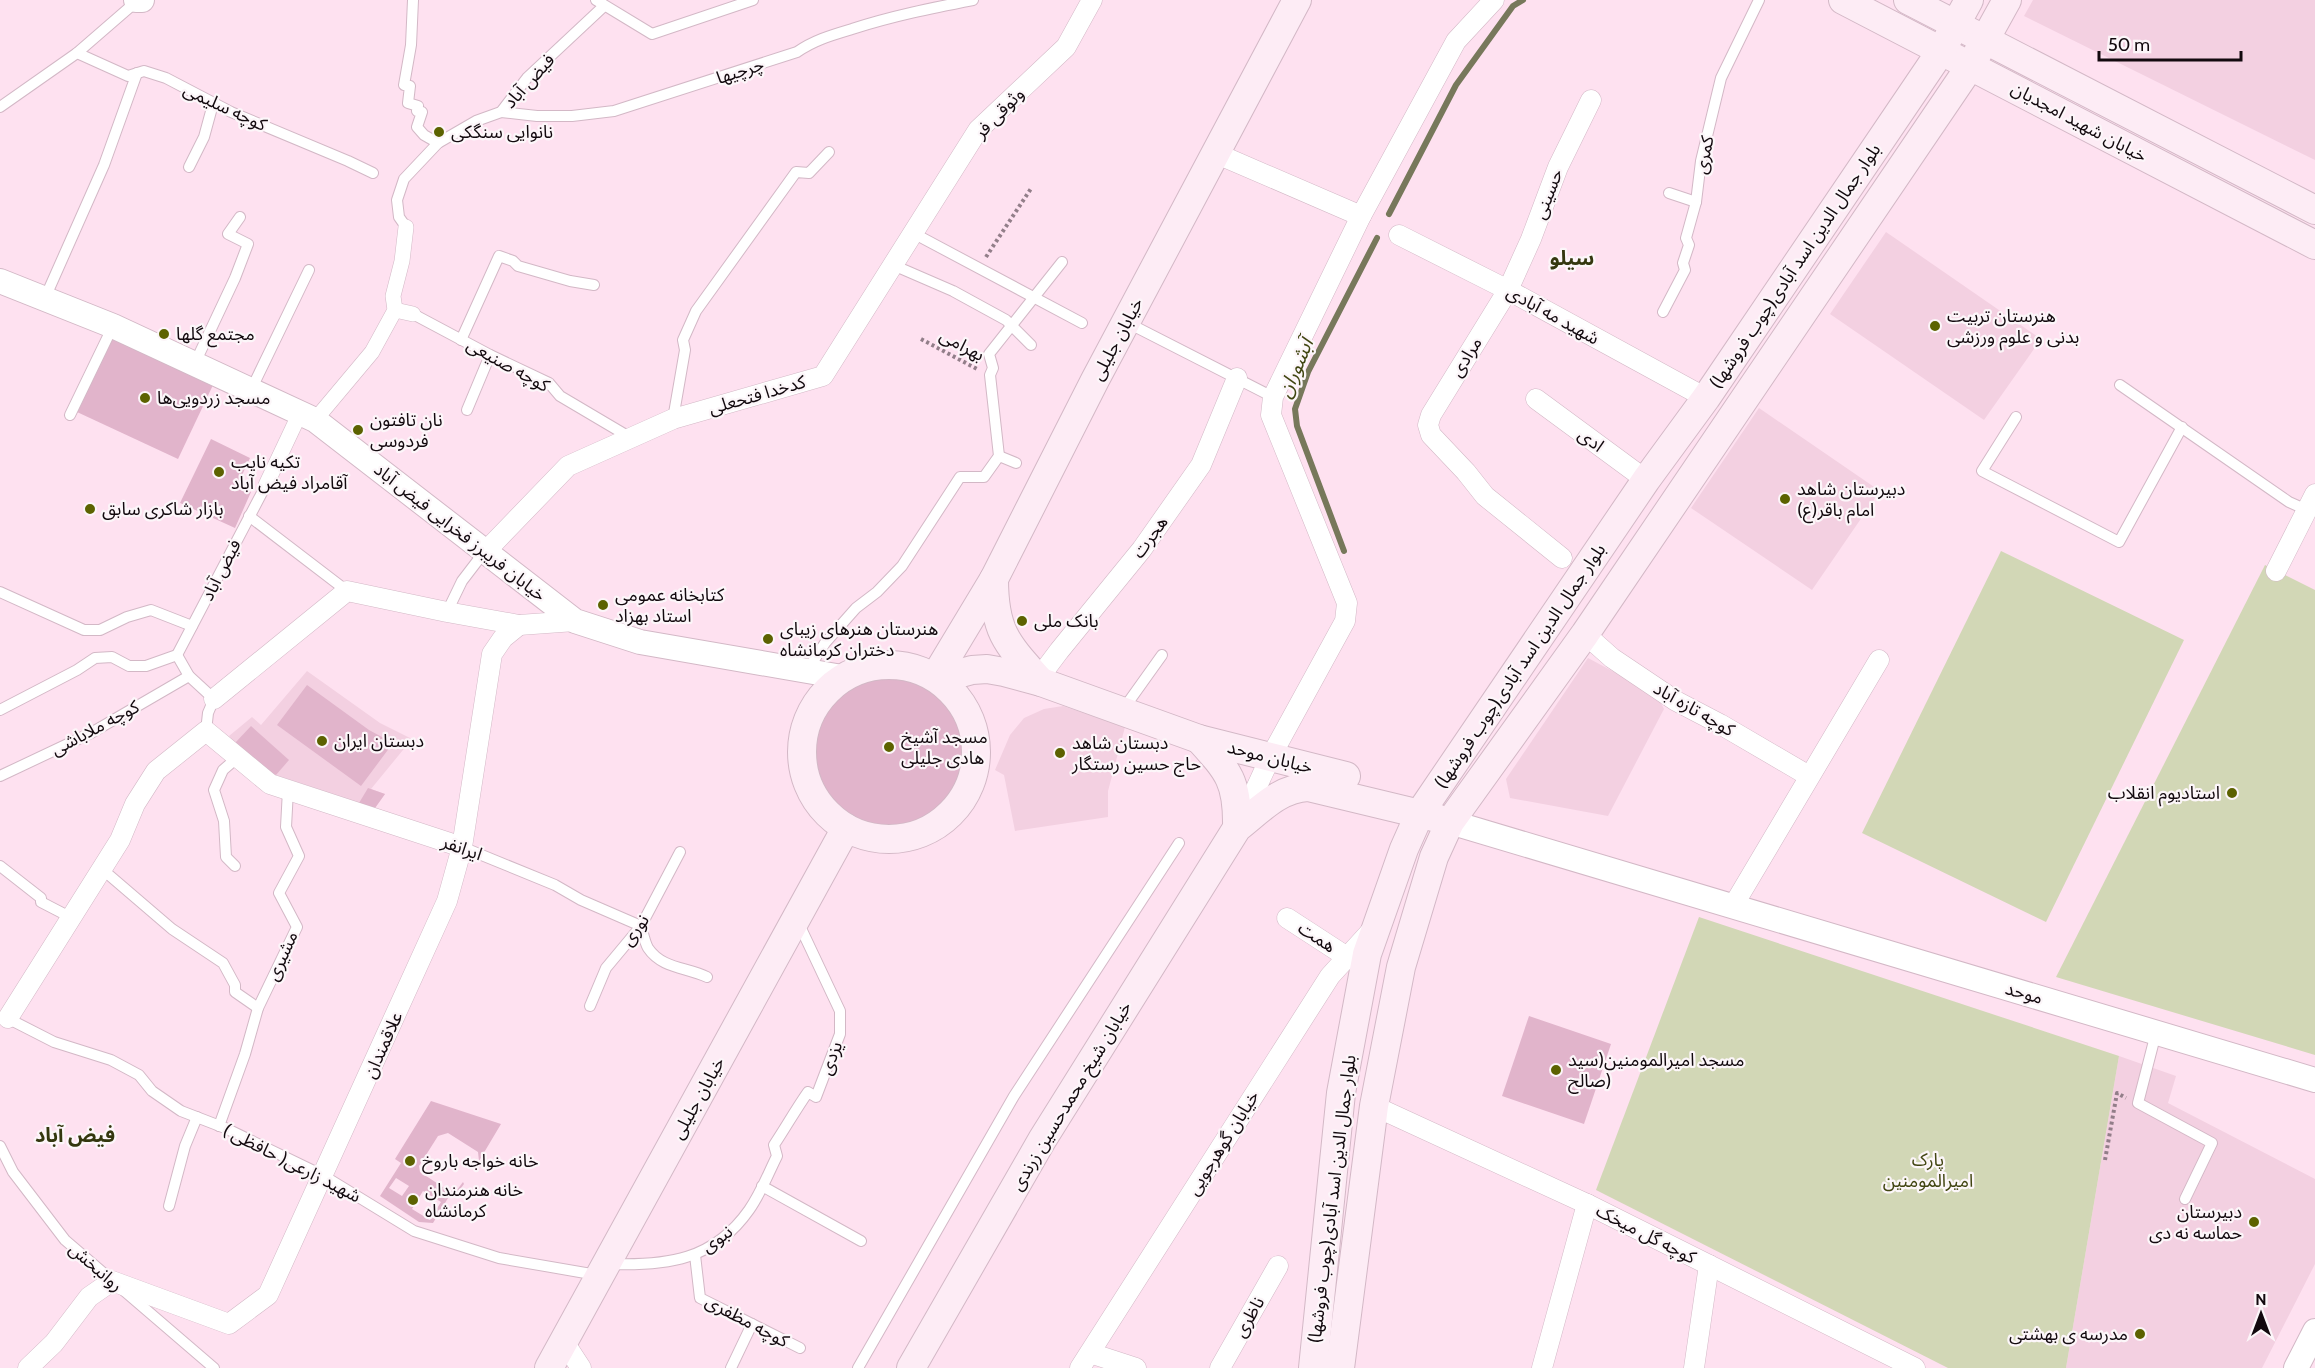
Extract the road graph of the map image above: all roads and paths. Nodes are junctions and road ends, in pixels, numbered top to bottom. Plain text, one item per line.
1 (138, 0) edge
2 (413, 0) edge
3 (753, 0) edge
4 (973, 0) edge
5 (1092, 0) edge
6 (1297, 0) edge
7 (1494, 0) edge
8 (1759, 0) edge
9 (1843, 0) edge
10 (1908, 0) edge
11 (2007, 0) edge
12 (600, 3) edge
13 (1963, 12) edge
14 (1986, 40) junction
15 (1941, 51) junction
16 (77, 53) junction
17 (1971, 65) junction
18 (137, 73) junction
19 (1591, 100) dead end
20 (213, 104) junction
21 (0, 107) edge
22 (501, 112) junction
23 (438, 143) junction
24 (829, 152) dead end
25 (1215, 153) junction
26 (189, 167) dead end
27 (373, 173) dead end
28 (1032, 187) dead end
29 (1669, 193) dead end
30 (1696, 202) junction
31 (2315, 210) edge
32 (1361, 216) junction
33 (240, 217) dead end
34 (406, 227) joint
35 (913, 233) junction
36 (1399, 235) dead end
37 (2315, 245) edge
38 (1062, 262) dead end
39 (893, 265) junction
40 (979, 268) junction
41 (309, 270) dead end
42 (0, 281) edge
43 (594, 285) dead end
44 (1508, 290) junction
45 (45, 298) junction
46 (1035, 298) junction
47 (395, 310) junction
48 (1663, 312) dead end
49 (413, 314) joint
50 (1126, 322) junction
51 (1082, 323) dead end
52 (112, 326) junction
53 (1012, 326) junction
54 (921, 339) dead end
55 (461, 340) junction
56 (1031, 345) dead end
57 (490, 355) junction
58 (195, 363) junction
59 (990, 375) junction
60 (1237, 378) junction
61 (2120, 386) dead end
62 (251, 390) junction
63 (1273, 397) junction
64 (1706, 398) junction
65 (1536, 399) dead end
66 (467, 410) dead end
67 (70, 415) dead end
68 (308, 417) junction
69 (2016, 417) dead end
70 (673, 419) junction
71 (2182, 427) junction
72 (631, 438) junction
73 (999, 456) junction
74 (1016, 463) dead end
75 (1646, 480) junction
76 (266, 484) joint
77 (2311, 502) edge
78 (249, 516) junction
79 (486, 551) junction
80 (1562, 558) dead end
81 (2276, 571) dead end
82 (994, 579) junction
83 (347, 591) junction
84 (0, 592) edge
85 (447, 612) junction
86 (575, 621) junction
87 (519, 625) junction
88 (192, 626) junction
89 (1585, 634) junction
90 (177, 655) junction
91 (1162, 655) dead end
92 (1879, 660) dead end
93 (807, 671) junction
94 (189, 676) junction
95 (843, 677) junction
96 (937, 678) junction
97 (1041, 682) junction
98 (214, 699) junction
99 (0, 710) edge
100 (1122, 712) junction
101 (206, 731) junction
102 (1199, 739) junction
103 (238, 757) junction
104 (1270, 758) junction
105 (0, 776) edge
106 (1809, 776) junction
107 (288, 790) junction
108 (1426, 805) junction
109 (1455, 815) junction
110 (846, 828) junction
111 (1237, 828) junction
112 (1179, 843) dead end
113 (462, 847) junction
114 (680, 852) dead end
115 (0, 866) edge
116 (235, 867) dead end
117 (102, 869) junction
118 (1733, 906) junction
119 (70, 917) junction
120 (1287, 918) dead end
121 (796, 919) junction
122 (1376, 925) junction
123 (641, 926) junction
124 (1347, 957) junction
125 (707, 977) dead end
126 (590, 1006) dead end
127 (258, 1008) junction
128 (4, 1016) edge
129 (2156, 1032) junction
130 (2315, 1080) edge
131 (2138, 1103) junction
132 (1374, 1106) junction
133 (197, 1117) junction
134 (219, 1126) junction
135 (774, 1145) joint
136 (0, 1146) edge
137 (2105, 1160) dead end
138 (324, 1176) junction
139 (762, 1186) junction
140 (2185, 1199) dead end
141 (1587, 1204) junction
142 (169, 1206) dead end
143 (861, 1241) dead end
144 (695, 1255) junction
145 (1709, 1265) junction
146 (1278, 1266) dead end
147 (603, 1270) junction
148 (111, 1281) junction
149 (752, 1324) junction
150 (2315, 1331) edge
151 (564, 1342) junction
152 (800, 1348) dead end
153 (1085, 1360) edge
154 (28, 1368) edge
155 (214, 1368) edge
156 (549, 1368) edge
157 (581, 1368) edge
158 (730, 1368) edge
159 (858, 1368) edge
160 (911, 1368) edge
161 (1136, 1368) edge
162 (1220, 1368) edge
163 (1312, 1368) edge
164 (1340, 1368) edge
165 (1542, 1368) edge
166 (1695, 1368) edge
167 (1916, 1368) edge
168 (2296, 1368) edge

1 - 16 lane
2 - 23 lane
3 - 12 lane
4 - 22 lane, چرچیها
5 - 35 street, وثوقی فر
6 - 25 main road, خیابان جلیلی
7 - 32 street
8 - 30 lane, کمری
9 - 15 main road, خیابان شهید امجدیان
10 - 13 main road, خیابان شهید امجدیان
11 - 14 main road, بلوار جمال الدین اسد آبادی(چوب فروشها)
12 - 22 lane, فیض آباد
13 - 14 main road, خیابان شهید امجدیان
13 - 15 main road, بلوار جمال الدین اسد آبادی(چوب فروشها)
14 - 17 main road, بلوار جمال الدین اسد آبادی(چوب فروشها)
14 - 31 main road, خیابان شهید امجدیان
15 - 17 main road, خیابان شهید امجدیان
15 - 64 main road, بلوار جمال الدین اسد آبادی(چوب فروشها)
16 - 18 lane, کوچه سلیمی
16 - 21 lane
17 - 37 main road, خیابان شهید امجدیان
17 - 89 main road, بلوار جمال الدین اسد آبادی(چوب فروشها)
18 - 20 lane, کوچه سلیمی
18 - 45 lane
19 - 44 street, حسینی
20 - 26 lane
20 - 27 lane, کوچه سلیمی
22 - 23 lane, فیض آباد
23 - 34 lane, فیض آباد
24 - 70 lane
25 - 32 street
25 - 50 main road, خیابان جلیلی
28 - 40 path
29 - 30 lane
30 - 48 lane, کمری
32 - 63 street
33 - 58 lane
34 - 47 street
35 - 39 street, کدخدا فتحعلی
35 - 40 lane
36 - 44 street, شهید مه آبادی
38 - 46 lane
39 - 53 lane
39 - 70 street, کدخدا فتحعلی
40 - 46 lane
41 - 62 lane
42 - 45 street, خیابان فریبرز فخرایی فیض آباد
43 - 55 lane
44 - 64 street, شهید مه آبادی
44 - 80 street, مرادی
45 - 52 street, خیابان فریبرز فخرایی فیض آباد
46 - 51 lane
46 - 53 lane
47 - 49 street
47 - 68 street
49 - 55 lane, کوچه صنیعی
50 - 60 lane
50 - 82 main road, خیابان جلیلی
52 - 58 street, خیابان فریبرز فخرایی فیض آباد
52 - 67 lane
53 - 56 lane
53 - 59 lane
54 - 59 path, بهرامی
55 - 57 lane, کوچه صنیعی
57 - 66 lane
57 - 72 lane, کوچه صنیعی
58 - 62 street, خیابان فریبرز فخرایی فیض آباد
59 - 73 lane
60 - 63 lane
60 - 97 street, هجرت
61 - 71 lane
62 - 68 street, خیابان فریبرز فخرایی فیض آباد
63 - 104 street
64 - 75 main road, بلوار جمال الدین اسد آبادی(چوب فروشها)
65 - 75 street, ادی
68 - 76 street
68 - 79 street, خیابان فریبرز فخرایی فیض آباد
69 - 71 lane
70 - 72 street, کدخدا فتحعلی
71 - 77 lane
72 - 79 street, کدخدا فتحعلی
73 - 74 lane
73 - 93 lane
75 - 108 main road, بلوار جمال الدین اسد آبادی(چوب فروشها)
76 - 78 lane, فیض آباد
77 - 81 street
78 - 83 lane
78 - 88 lane, فیض آباد
79 - 85 lane
79 - 86 street, خیابان فریبرز فخرایی فیض آباد
82 - 96 main road, خیابان جلیلی
82 - 97 main road
83 - 85 street
83 - 98 street
84 - 88 lane
85 - 87 street
86 - 87 street
86 - 93 street, خیابان فریبرز فخرایی فیض آباد
87 - 113 street, علاقمندان
88 - 90 lane, فیض آباد
89 - 106 street, کوچه تازه آباد
89 - 109 main road, بلوار جمال الدین اسد آبادی(چوب فروشها)
90 - 94 lane
90 - 99 lane
91 - 100 lane
92 - 106 street
93 - 95 street, خیابان فریبرز فخرایی فیض آباد
94 - 98 lane
94 - 105 lane, کوچه ملاباشی
95 - 96 main road
95 - 110 main road
96 - 97 main road, خیابان موحد
96 - 110 main road
97 - 100 main road, خیابان موحد
98 - 101 lane
100 - 102 main road, خیابان موحد
101 - 103 street, ایرانفر
101 - 117 street
102 - 104 main road, خیابان موحد
102 - 111 main road
103 - 107 street, ایرانفر
103 - 116 lane
104 - 108 main road, خیابان موحد
104 - 111 street
106 - 118 street
107 - 113 street, ایرانفر
107 - 127 lane, مشیری
108 - 109 main road
108 - 111 main road, خیابان موحد
108 - 122 main road, بلوار جمال الدین اسد آبادی(چوب فروشها)
109 - 118 street, موحد
109 - 132 main road, بلوار جمال الدین اسد آبادی(چوب فروشها)
110 - 121 main road, خیابان جلیلی
111 - 160 main road, خیابان شیخ محمدحسین زرندی
112 - 159 lane
113 - 123 lane, ایرانفر
113 - 138 street, علاقمندان
114 - 123 lane, نوری
115 - 119 lane
117 - 119 street
117 - 127 lane
118 - 129 street, موحد
119 - 128 street
120 - 124 street, همت
121 - 135 lane, یزدی
121 - 147 main road, خیابان جلیلی
122 - 124 street, خیابان گوهرجویی
122 - 163 main road, بلوار جمال الدین اسد آبادی(چوب فروشها)
123 - 125 lane
123 - 126 lane, نوری
124 - 153 street, خیابان گوهرجویی
127 - 134 lane, مشیری
128 - 133 lane, شهید زارعی( حافظی )
129 - 130 street, موحد
129 - 131 lane
131 - 137 path
131 - 140 lane
132 - 141 street, کوچه گل میخک
132 - 164 main road, بلوار جمال الدین اسد آبادی(چوب فروشها)
133 - 134 lane, شهید زارعی( حافظی )
133 - 142 lane
134 - 138 lane, شهید زارعی( حافظی )
135 - 139 lane, نبوی
136 - 148 lane, روانبخش
138 - 147 lane, شهید زارعی( حافظی )
138 - 148 street, علاقمندان
139 - 143 lane
139 - 144 lane, نبوی
141 - 145 street, کوچه گل میخک
141 - 165 street
144 - 147 lane, نبوی
144 - 149 lane, کوچه مظفری
145 - 166 street
145 - 167 street, کوچه گل میخک
146 - 162 street, ناظری
147 - 151 main road, خیابان جلیلی
148 - 154 street
148 - 155 lane, روانبخش
149 - 152 lane, کوچه مظفری
149 - 158 lane
150 - 168 street
151 - 156 main road, خیابان جلیلی
151 - 157 street
153 - 161 street

